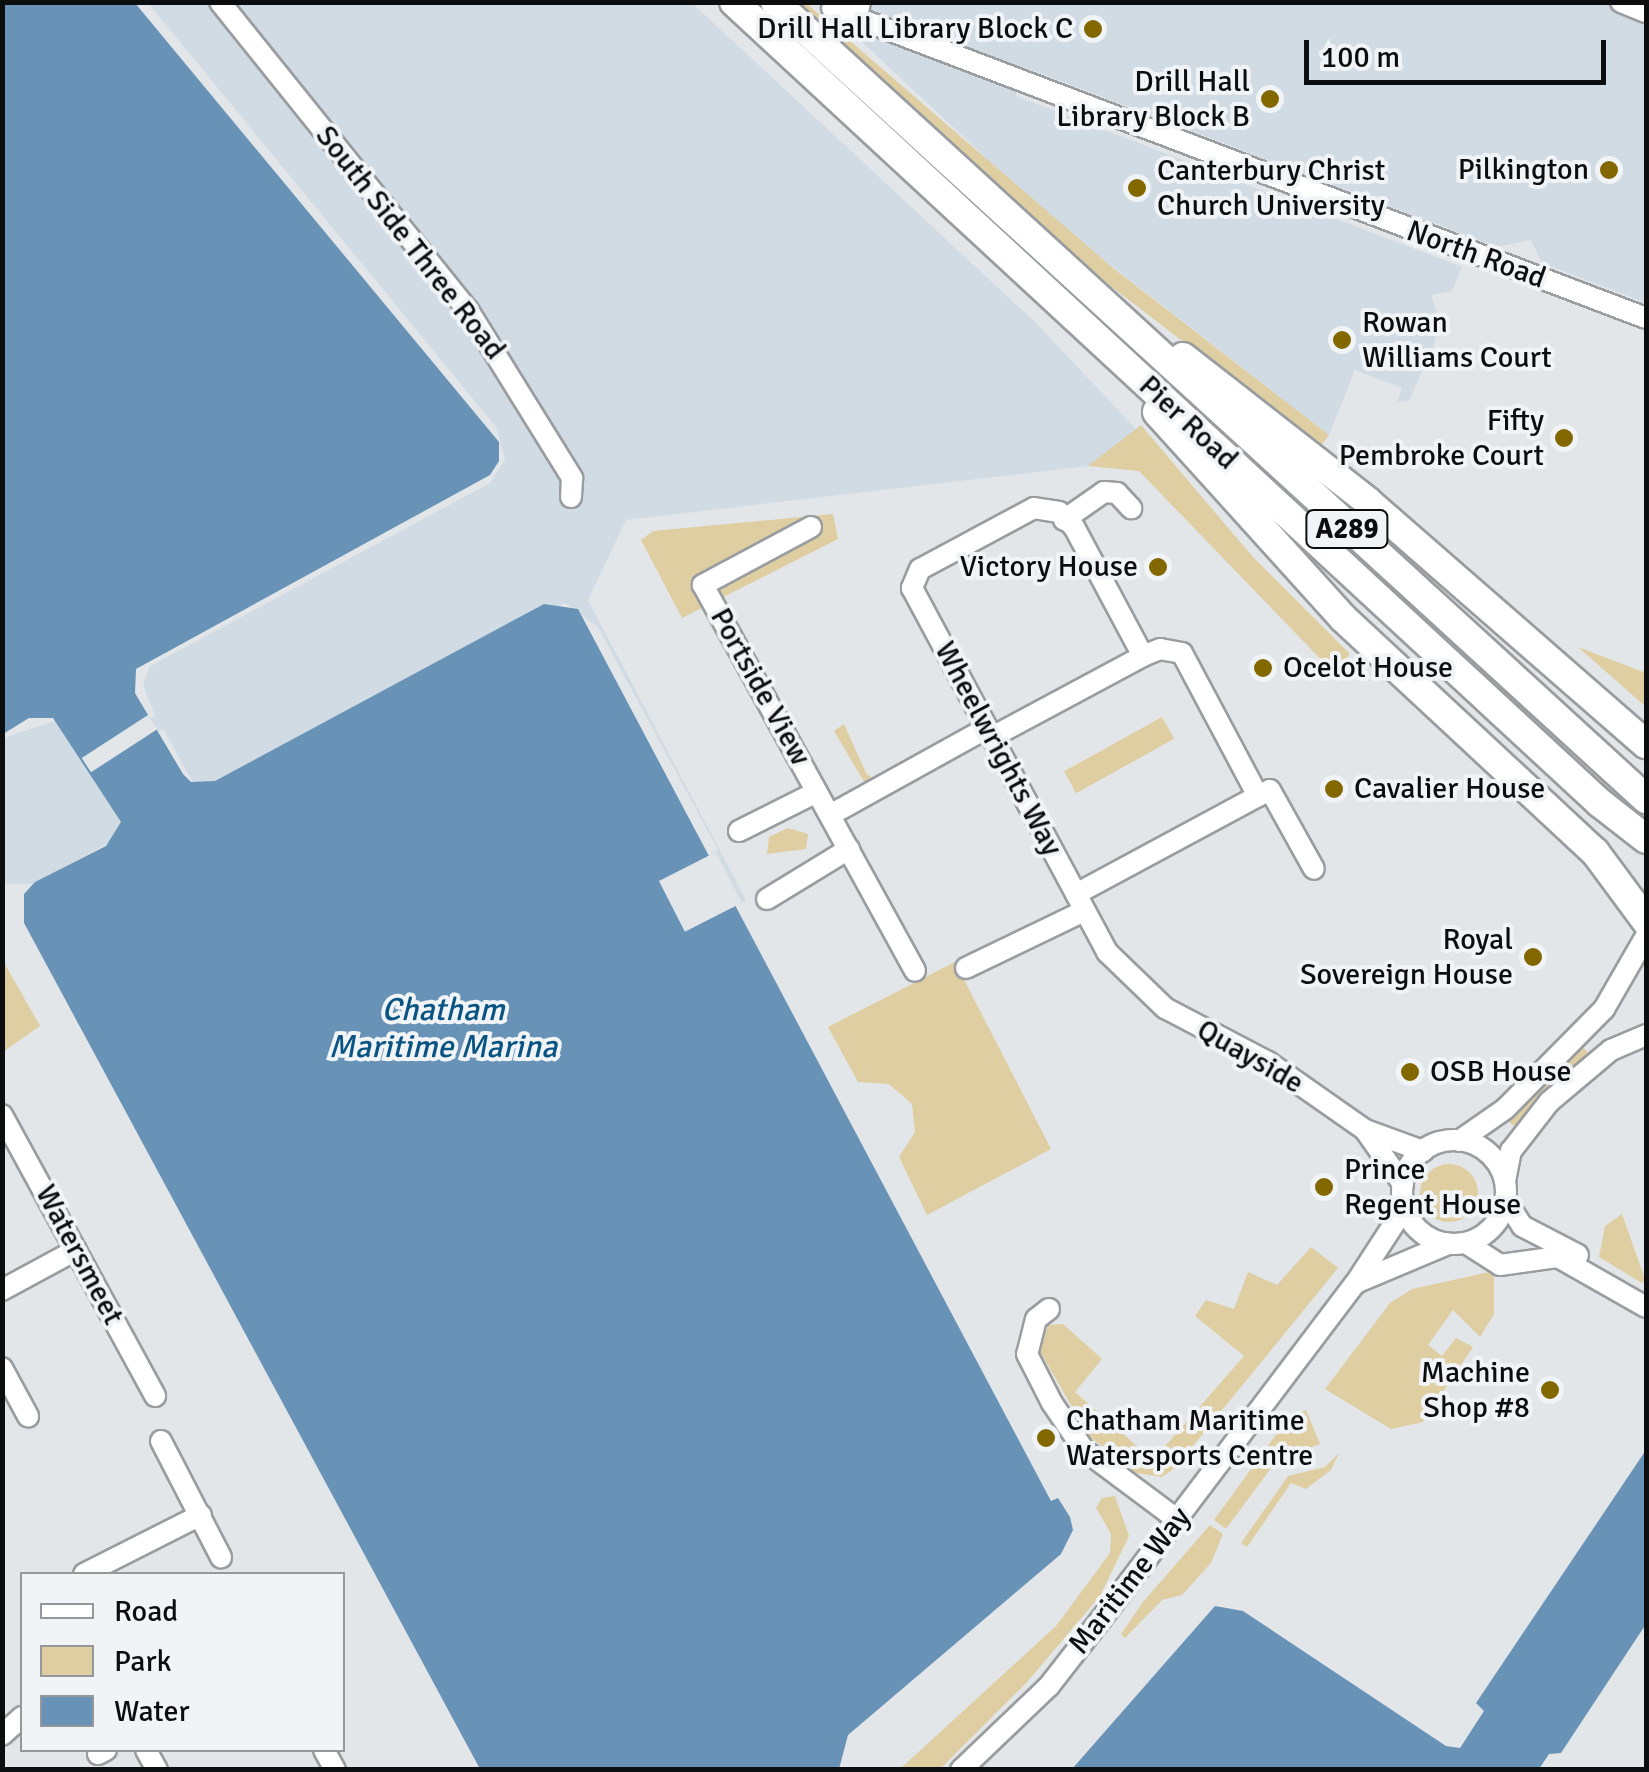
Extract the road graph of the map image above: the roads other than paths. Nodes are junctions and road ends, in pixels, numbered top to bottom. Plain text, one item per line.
1 (220, 2) edge
2 (734, 2) edge
3 (775, 2) edge
4 (1621, 2) edge
5 (832, 8) dead end
6 (859, 10) edge
7 (1646, 12) edge
8 (1050, 256) junction
9 (1646, 318) edge
10 (1140, 379) junction
11 (571, 498) dead end
12 (1132, 508) dead end
13 (1064, 520) junction
14 (811, 526) dead end
15 (1143, 656) junction
16 (990, 732) junction
17 (1646, 744) edge
18 (817, 792) junction
19 (1258, 796) junction
20 (1646, 799) edge
21 (830, 815) junction
22 (739, 830) dead end
23 (1646, 839) edge
24 (849, 849) junction
25 (1314, 869) dead end
26 (767, 898) dead end
27 (1080, 902) junction
28 (1646, 921) edge
29 (1646, 936) edge
30 (966, 968) dead end
31 (915, 970) dead end
32 (1136, 983) joint
33 (1646, 1036) edge
34 (2, 1115) edge
35 (1365, 1130) junction
36 (1459, 1141) junction
37 (1423, 1151) junction
38 (1403, 1184) junction
39 (1506, 1191) junction
40 (1404, 1207) junction
41 (1457, 1244) junction
42 (76, 1250) junction
43 (1356, 1284) junction
44 (1618, 1288) junction
45 (2, 1290) edge
46 (1646, 1307) edge
47 (1049, 1309) dead end
48 (2, 1368) edge
49 (155, 1396) dead end
50 (28, 1416) dead end
51 (161, 1441) dead end
52 (201, 1515) junction
53 (1178, 1520) junction
54 (221, 1556) dead end
55 (88, 1572) edge
56 (961, 1770) edge

1 - 11 street, South Side Three Road
2 - 10 main road, Pier Road / A289
3 - 8 main road, Pier Road / A289
4 - 7 street
5 - 6 street, North Road
6 - 9 street, North Road
8 - 17 main road
8 - 20 main road, Pier Road / A289
10 - 23 main road, Pier Road / A289
10 - 28 main road
12 - 13 street
13 - 15 street
13 - 16 street, Wheelwrights Way
14 - 18 street, Portside View
15 - 16 street
15 - 19 street
16 - 21 street
16 - 27 street, Wheelwrights Way
18 - 21 street, Portside View
18 - 22 street, Portside View
19 - 25 street
19 - 27 street
21 - 24 street, Portside View
24 - 26 street
24 - 31 street, Portside View
27 - 30 street
27 - 32 street, Wheelwrights Way
29 - 36 street
32 - 35 street, Quayside
33 - 39 street
34 - 42 street, Watersmeet
35 - 37 street, Quayside
35 - 38 street, Quayside
36 - 37 street
36 - 39 street
37 - 38 street
38 - 40 street
39 - 41 street
39 - 44 street
40 - 41 street
40 - 43 street, Maritime Way
41 - 43 street, Maritime Way
41 - 44 street
42 - 45 street
42 - 49 street, Watersmeet
43 - 53 street, Maritime Way
44 - 46 street
47 - 53 street
48 - 50 street
51 - 52 street
52 - 54 street
52 - 55 street
53 - 56 street, Maritime Way

